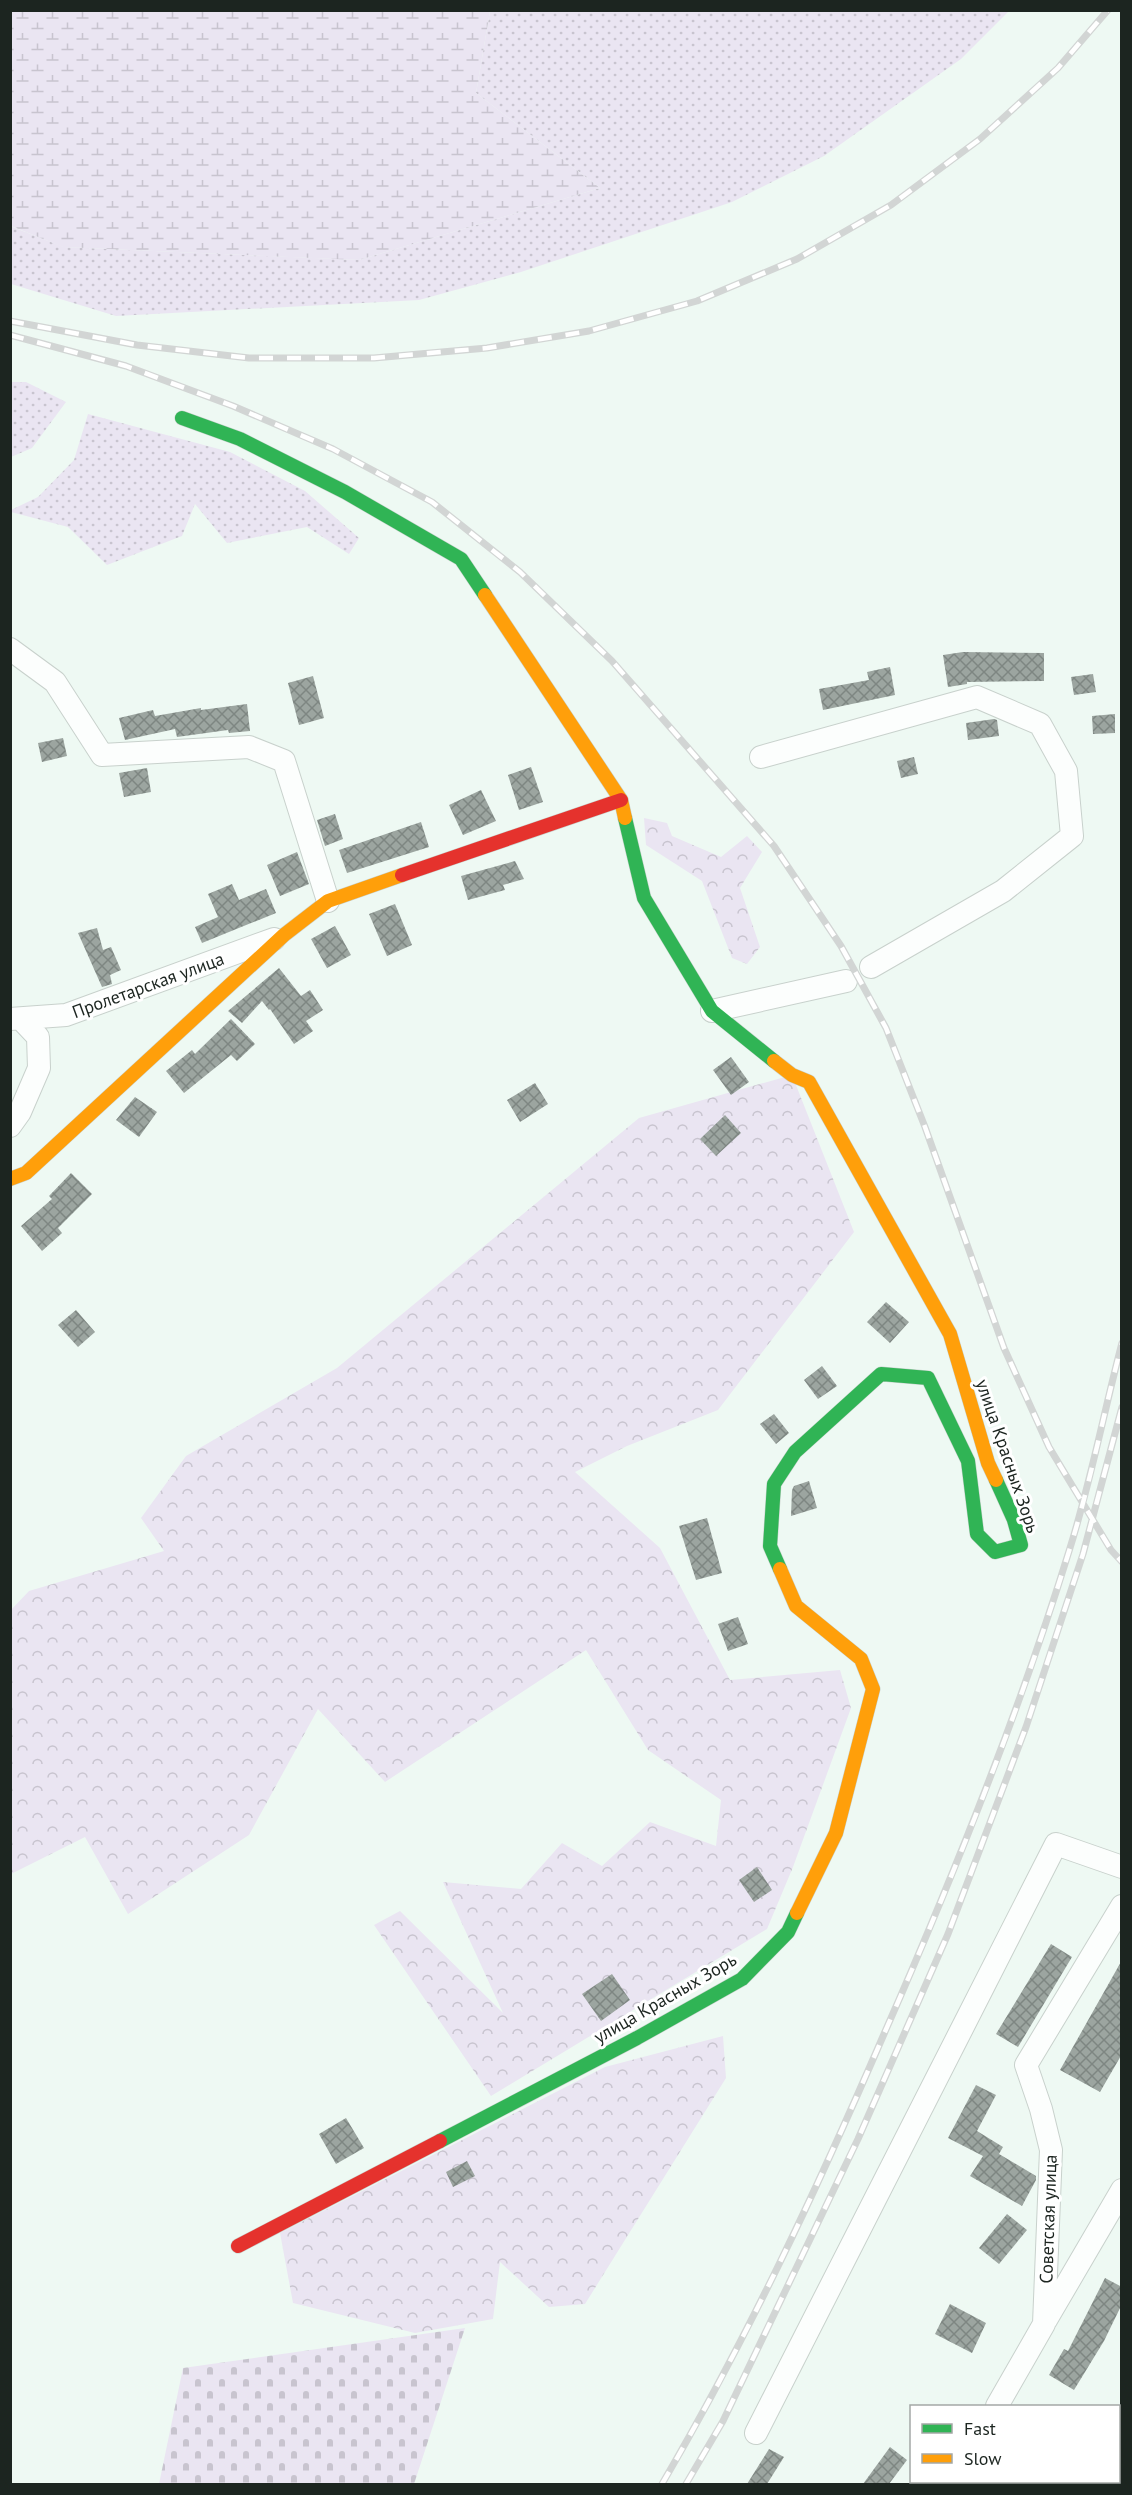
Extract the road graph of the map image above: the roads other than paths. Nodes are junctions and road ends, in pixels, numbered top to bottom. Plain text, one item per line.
1 (182, 418) dead end
2 (10, 649) edge
3 (761, 757) dead end
4 (621, 800) junction
5 (328, 901) junction
6 (284, 935) junction
7 (871, 967) dead end
8 (846, 981) dead end
9 (712, 1011) junction
10 (16, 1019) edge
11 (10, 1126) edge
12 (10, 1179) edge
13 (1122, 1867) edge
14 (1122, 1906) edge
15 (1122, 2190) edge
16 (238, 2246) dead end
17 (1044, 2324) junction
18 (998, 2405) edge
19 (756, 2433) dead end

1 - 4 street
2 - 5 street
3 - 7 street
4 - 5 street, Пролетарская улица
4 - 9 street
5 - 6 street, Пролетарская улица
6 - 10 street, Пролетарская улица
6 - 12 street, Пролетарская улица
8 - 9 street
9 - 16 street, улица Красных Зорь
10 - 11 street, Пролетарская улица
13 - 19 street
14 - 17 street, Советская улица
15 - 17 street
17 - 18 street, Советская улица

